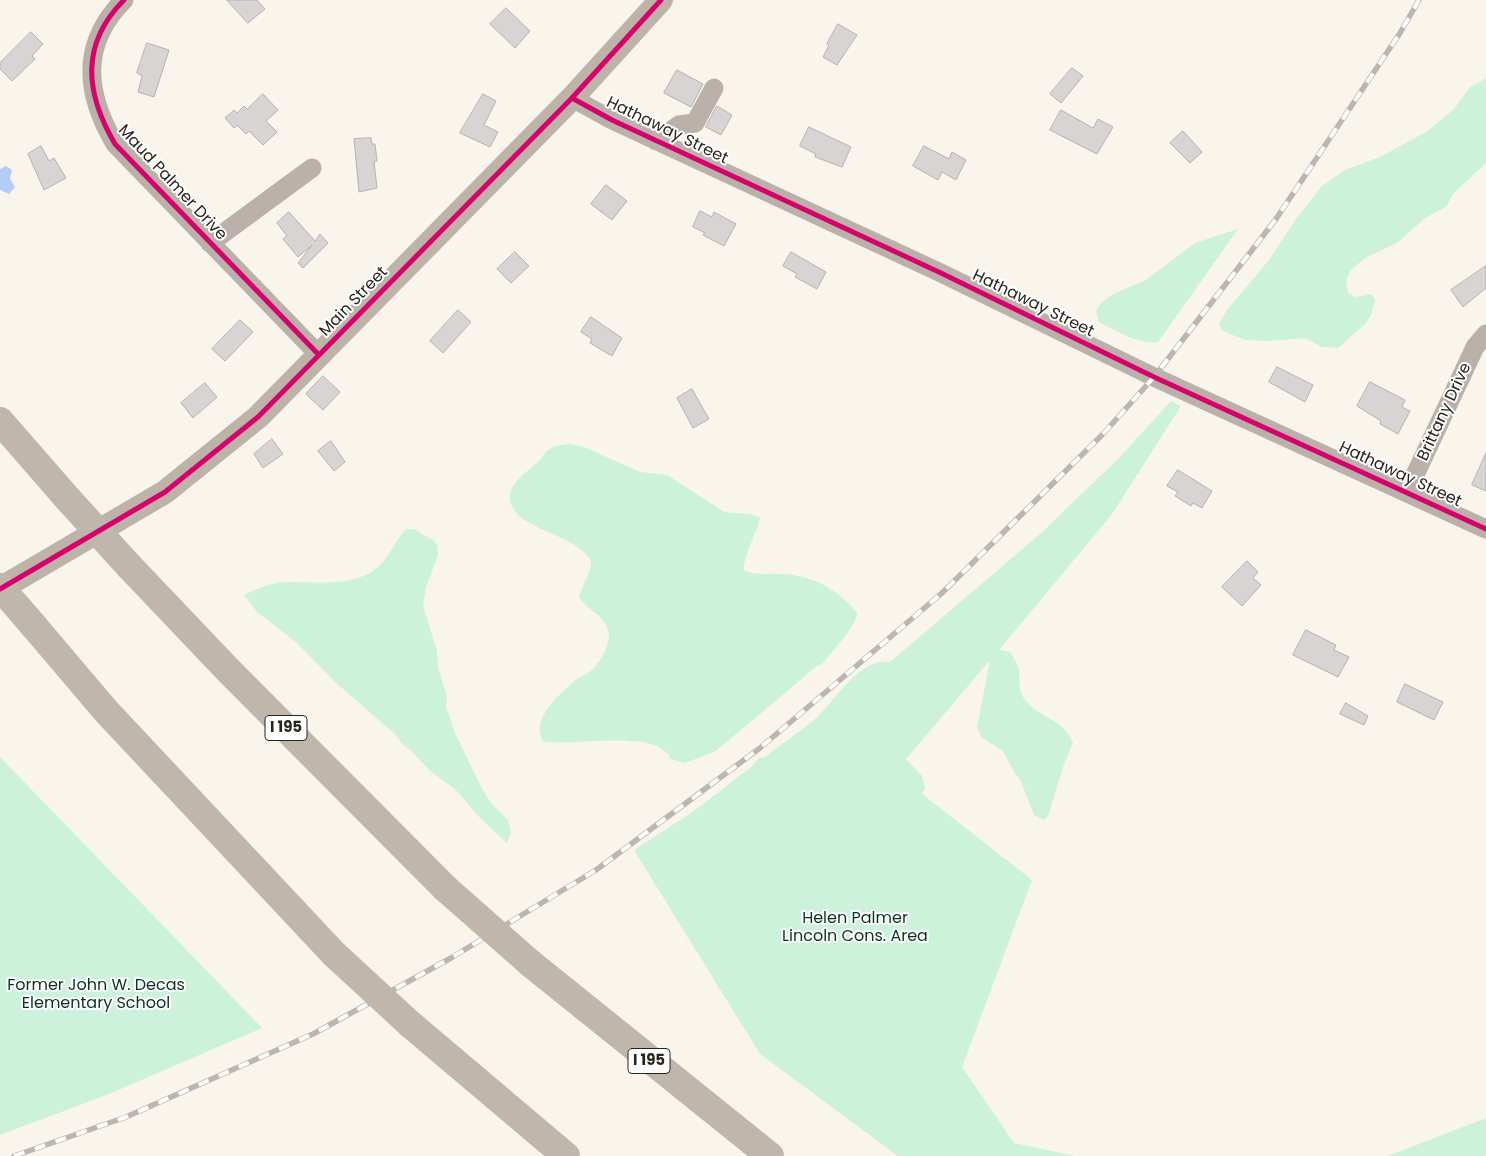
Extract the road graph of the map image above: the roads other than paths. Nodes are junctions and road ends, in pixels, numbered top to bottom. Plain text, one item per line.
1 (124, 0) edge
2 (661, 0) edge
3 (714, 88) dead end
4 (572, 98) junction
5 (656, 141) junction
6 (312, 168) dead end
7 (210, 243) junction
8 (1486, 334) edge
9 (319, 355) junction
10 (0, 421) edge
11 (1407, 492) junction
12 (1486, 528) edge
13 (0, 588) edge
14 (566, 1156) edge
15 (770, 1156) edge

1 - 7 street, Maud Palmer Drive
2 - 4 main road, Main Street
3 - 5 street
4 - 5 street, Hathaway Street
4 - 9 main road, Main Street
5 - 11 street, Hathaway Street
6 - 7 street
7 - 9 street, Maud Palmer Drive
8 - 11 street, Brittany Drive
9 - 13 main road, Main Street
10 - 15 highway, I 195, bridge
11 - 12 street, Hathaway Street
13 - 14 highway, bridge

